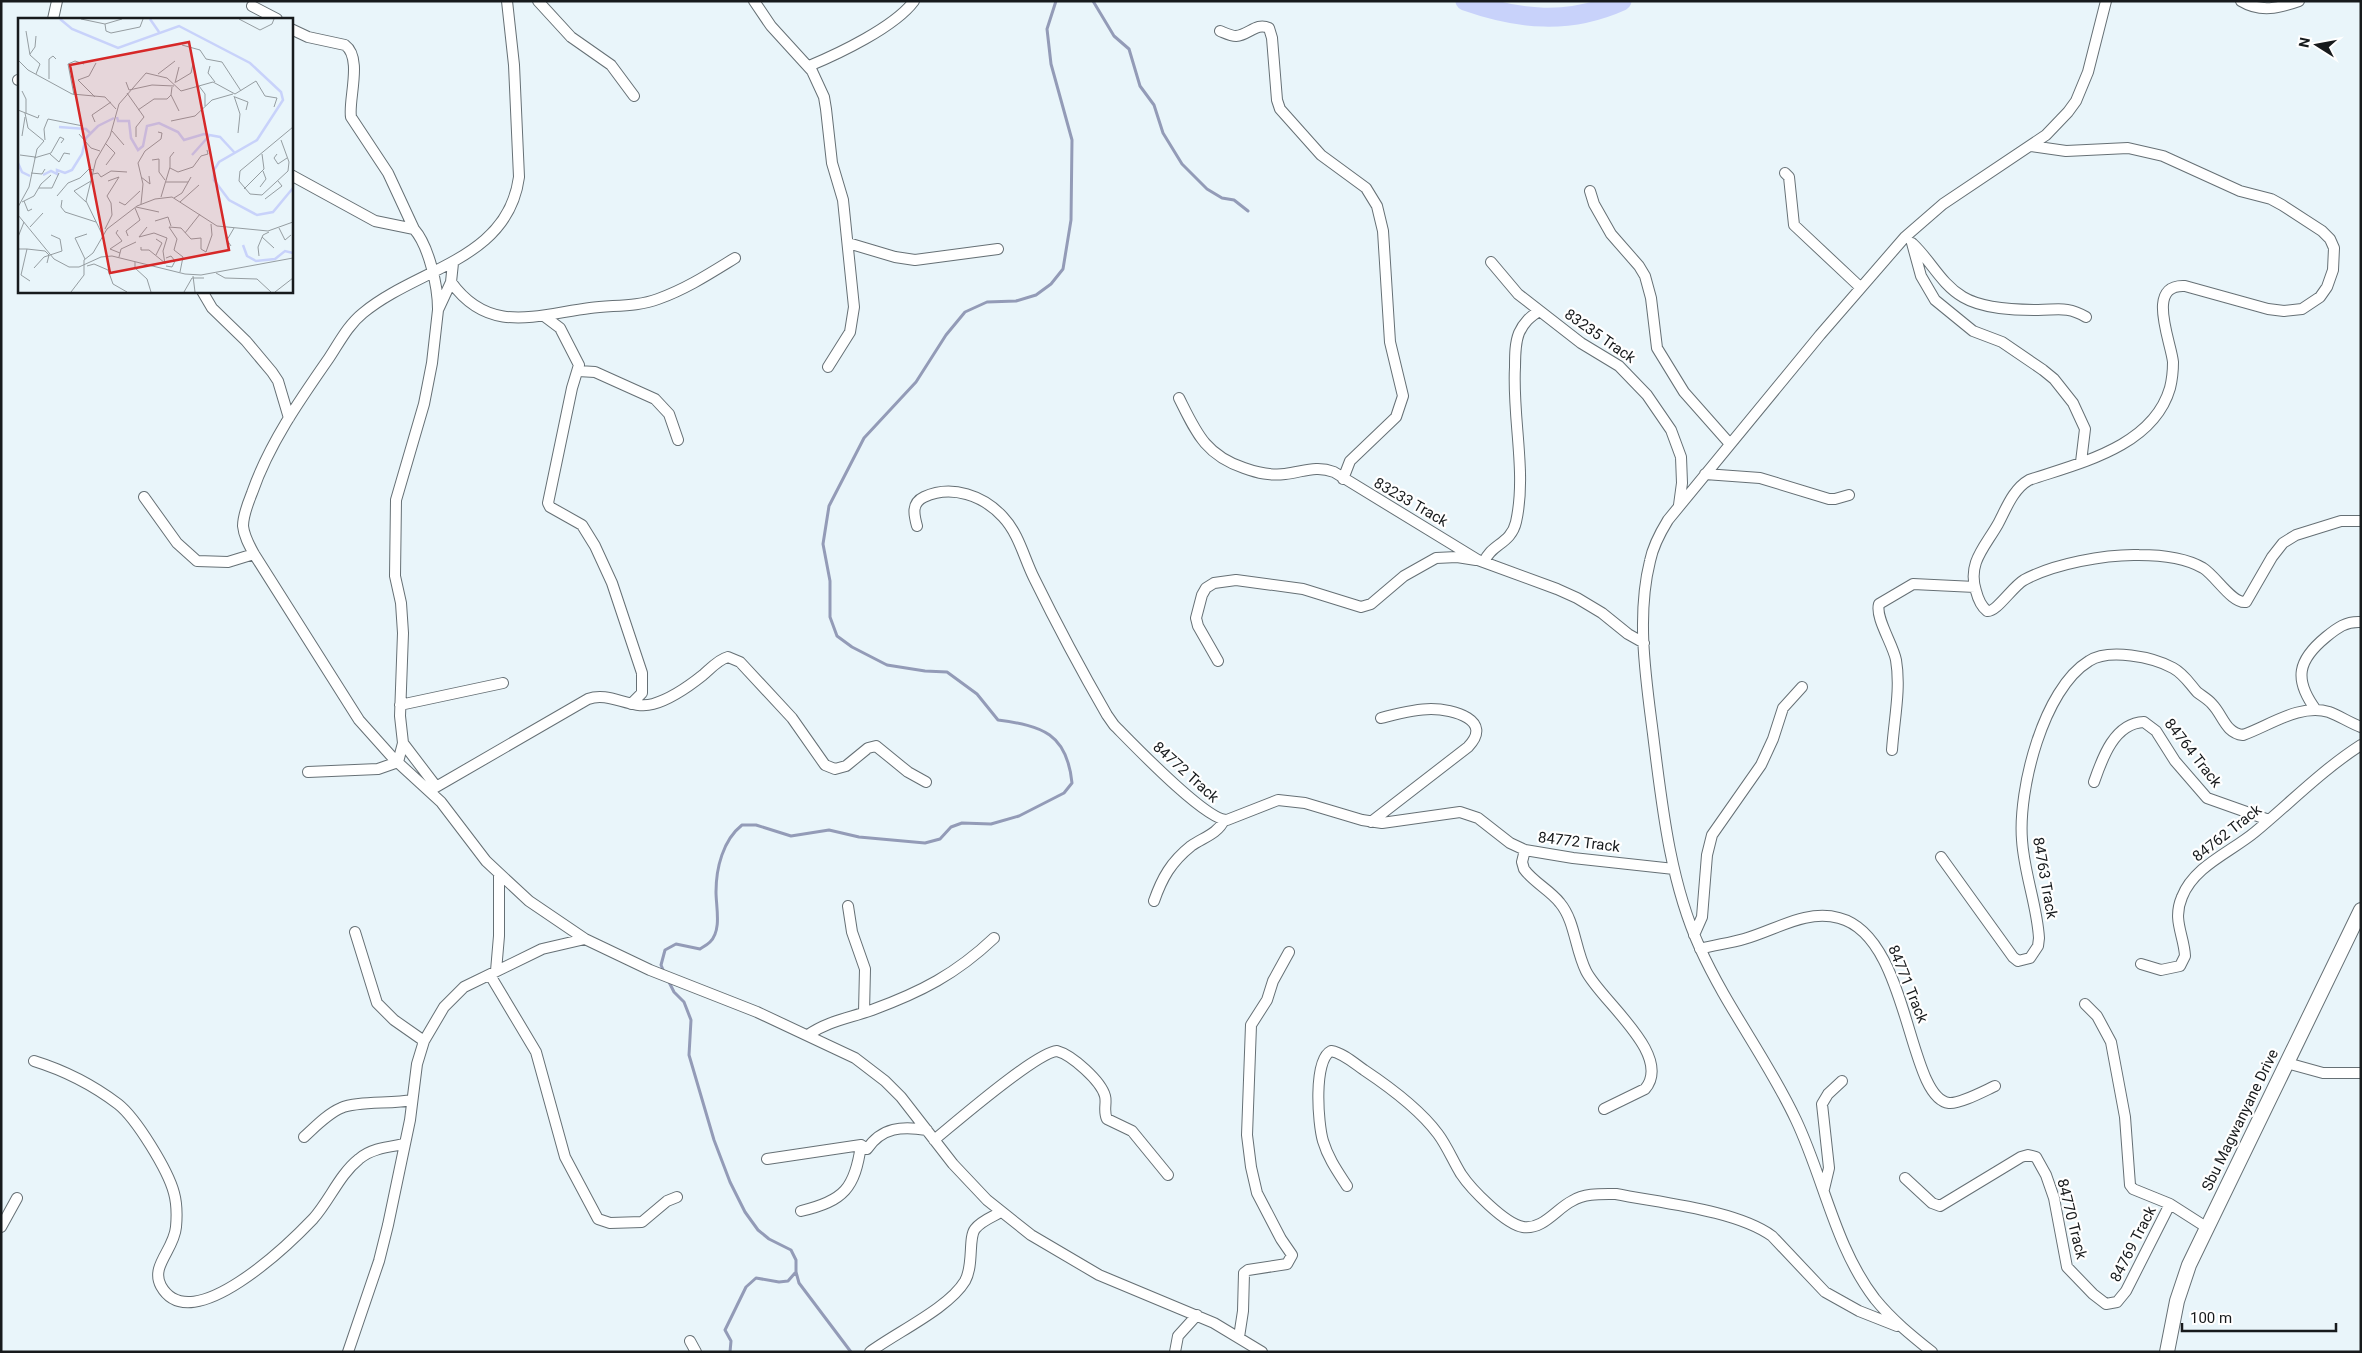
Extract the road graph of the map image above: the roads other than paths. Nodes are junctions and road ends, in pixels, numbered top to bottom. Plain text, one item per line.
1 (57, 1) edge
2 (507, 1) edge
3 (538, 1) edge
4 (754, 1) edge
5 (914, 1) edge
6 (2106, 1) edge
7 (2241, 1) edge
8 (2299, 1) edge
9 (252, 6) dead end
10 (52, 18) edge
11 (275, 18) edge
12 (292, 30) edge
13 (1220, 31) dead end
14 (809, 66) junction
15 (634, 96) dead end
16 (2031, 146) junction
17 (1784, 173) dead end
18 (292, 176) edge
19 (1590, 191) dead end
20 (414, 230) junction
21 (1908, 240) junction
22 (848, 244) junction
23 (998, 249) dead end
24 (735, 258) dead end
25 (1491, 262) dead end
26 (453, 263) junction
27 (432, 273) junction
28 (451, 282) junction
29 (1860, 287) junction
30 (203, 292) edge
31 (438, 310) junction
32 (1539, 311) junction
33 (544, 316) junction
34 (2086, 317) dead end
35 (828, 367) dead end
36 (578, 371) junction
37 (1179, 398) dead end
38 (289, 418) junction
39 (678, 440) dead end
40 (1730, 444) junction
41 (2081, 462) junction
42 (1705, 474) junction
43 (1343, 479) junction
44 (1849, 495) dead end
45 (144, 497) dead end
46 (1679, 506) junction
47 (2361, 521) edge
48 (917, 526) dead end
49 (254, 554) junction
50 (1481, 561) junction
51 (1975, 587) junction
52 (2361, 622) edge
53 (1644, 644) junction
54 (1218, 661) dead end
55 (503, 684) dead end
56 (1802, 686) dead end
57 (630, 704) junction
58 (400, 705) junction
59 (2316, 710) junction
60 (1381, 718) dead end
61 (2361, 727) edge
62 (403, 743) junction
63 (2361, 745) edge
64 (1892, 750) dead end
65 (398, 762) junction
66 (308, 772) dead end
67 (926, 782) dead end
68 (2094, 782) dead end
69 (432, 788) junction
70 (1224, 820) junction
71 (2269, 820) junction
72 (1371, 822) junction
73 (1525, 850) junction
74 (1940, 857) dead end
75 (1674, 869) junction
76 (499, 874) junction
77 (1154, 901) dead end
78 (848, 906) dead end
79 (2361, 910) edge
80 (355, 932) dead end
81 (1694, 935) junction
82 (994, 938) dead end
83 (584, 939) junction
84 (1700, 949) junction
85 (1289, 952) dead end
86 (2141, 964) dead end
87 (493, 973) junction
88 (2085, 1004) dead end
89 (864, 1012) junction
90 (808, 1035) junction
91 (424, 1041) junction
92 (34, 1061) dead end
93 (2287, 1063) junction
94 (2361, 1073) edge
95 (1842, 1081) dead end
96 (1995, 1086) dead end
97 (412, 1100) junction
98 (1604, 1109) dead end
99 (927, 1130) junction
100 (304, 1137) dead end
101 (934, 1140) junction
102 (405, 1144) junction
103 (861, 1145) junction
104 (766, 1159) dead end
105 (1168, 1175) dead end
106 (1905, 1178) dead end
107 (1347, 1186) dead end
108 (1824, 1189) junction
109 (677, 1197) dead end
110 (17, 1198) dead end
111 (2170, 1204) junction
112 (801, 1212) dead end
113 (1001, 1212) junction
114 (1, 1227) edge
115 (2206, 1227) junction
116 (2113, 1304) joint
117 (1197, 1315) junction
118 (1903, 1328) junction
119 (1239, 1337) junction
120 (690, 1341) dead end
121 (348, 1352) edge
122 (696, 1352) edge
123 (870, 1352) edge
124 (1175, 1352) edge
125 (1262, 1352) edge
126 (1932, 1352) edge
127 (2167, 1352) edge

1 - 10 street
2 - 26 street
3 - 15 street
4 - 14 street
5 - 14 street
6 - 16 street
7 - 8 street
9 - 11 street
12 - 20 street
13 - 43 street
14 - 22 street
16 - 21 street
16 - 41 street
17 - 29 street
18 - 20 street
19 - 40 street
20 - 27 street
21 - 29 street
21 - 34 street
21 - 41 street
22 - 23 street
22 - 35 street
24 - 33 street
25 - 32 street, 83235 Track
26 - 27 street
26 - 28 street
27 - 31 street
27 - 38 street
28 - 31 street
28 - 33 street
29 - 40 street
30 - 38 street
31 - 58 street
32 - 46 street, 83235 Track
32 - 50 street
33 - 36 street
36 - 39 street
36 - 57 street
37 - 43 street, 83233 Track
38 - 49 street
40 - 42 street
41 - 51 street
42 - 44 street
42 - 46 street
43 - 50 street, 83233 Track
45 - 49 street
46 - 53 street
47 - 51 street
48 - 70 street, 84772 Track
49 - 65 street
50 - 53 street, 83233 Track
50 - 54 street
51 - 64 street
52 - 59 street
53 - 75 street
55 - 58 street
56 - 81 street
57 - 67 street
57 - 69 street
58 - 62 street
59 - 61 street, 84763 Track
59 - 74 street, 84763 Track
60 - 72 street
62 - 65 street
62 - 69 street
63 - 71 street, 84762 Track
65 - 66 street
65 - 69 street
68 - 71 street, 84764 Track
69 - 76 street
70 - 72 street, 84772 Track
70 - 77 street
71 - 86 street, 84762 Track
72 - 73 street, 84772 Track
73 - 75 street, 84772 Track
73 - 98 street
75 - 81 street
76 - 83 street
76 - 87 street
78 - 89 street
79 - 93 main road, Sbu Magwanyane Drive
80 - 91 street
81 - 84 street
82 - 89 street
83 - 87 street
83 - 90 street
84 - 96 street, 84771 Track
84 - 108 street
85 - 119 street
87 - 91 street
87 - 109 street
88 - 111 street
89 - 90 street
90 - 99 street
91 - 97 street
92 - 102 street
93 - 94 street
93 - 115 main road, Sbu Magwanyane Drive
95 - 108 street
97 - 100 street
97 - 102 street
99 - 101 street
99 - 103 street
101 - 105 street
101 - 113 street
102 - 121 street
103 - 104 street
103 - 112 street
106 - 116 street, 84770 Track
107 - 118 street
108 - 118 street
110 - 114 street
111 - 115 street, 84769 Track
111 - 116 street, 84769 Track
113 - 117 street
113 - 123 street
115 - 127 main road, Sbu Magwanyane Drive
117 - 119 street
117 - 124 street
118 - 126 street
119 - 125 street
120 - 122 street

